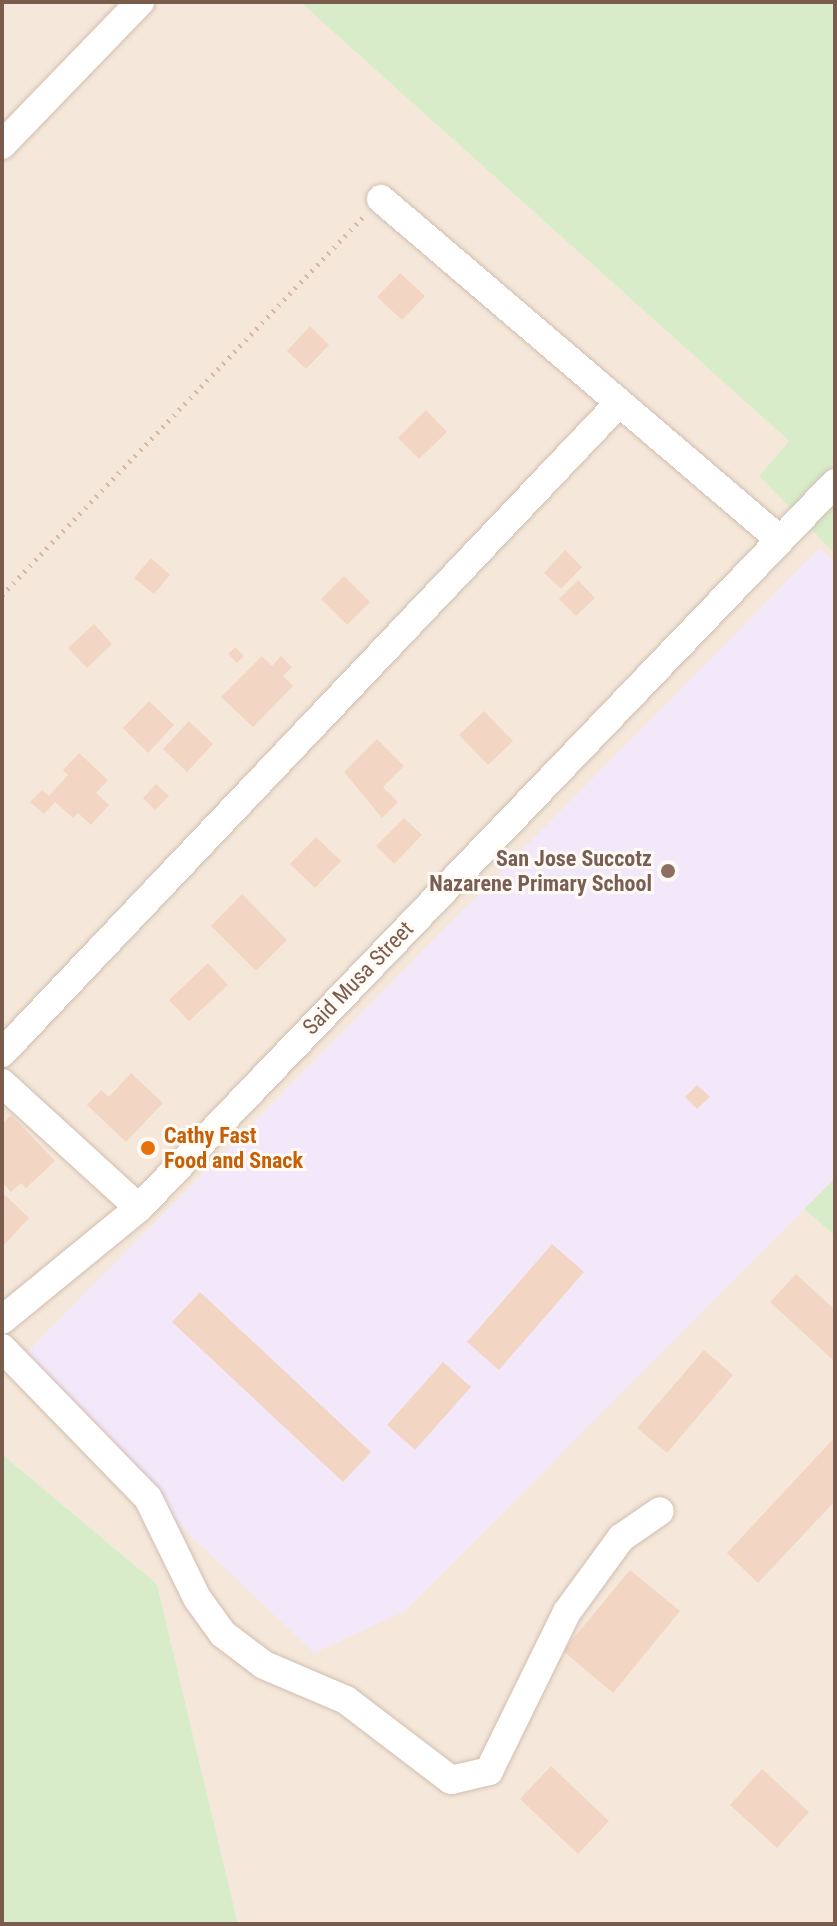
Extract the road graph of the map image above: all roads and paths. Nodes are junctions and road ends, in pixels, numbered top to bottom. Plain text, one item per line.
1 (140, 2) edge
2 (2, 145) edge
3 (381, 199) joint
4 (619, 403) junction
5 (835, 483) edge
6 (779, 539) junction
7 (2, 595) edge
8 (2, 1053) edge
9 (2, 1083) edge
10 (139, 1208) junction
11 (2, 1320) edge
12 (2, 1348) edge
13 (660, 1511) dead end

1 - 2 street
3 - 4 street
3 - 7 path
4 - 6 street
4 - 8 street
5 - 6 street, Said Musa Street
6 - 10 street, Said Musa Street
9 - 10 street
10 - 11 street, Said Musa Street
12 - 13 street

